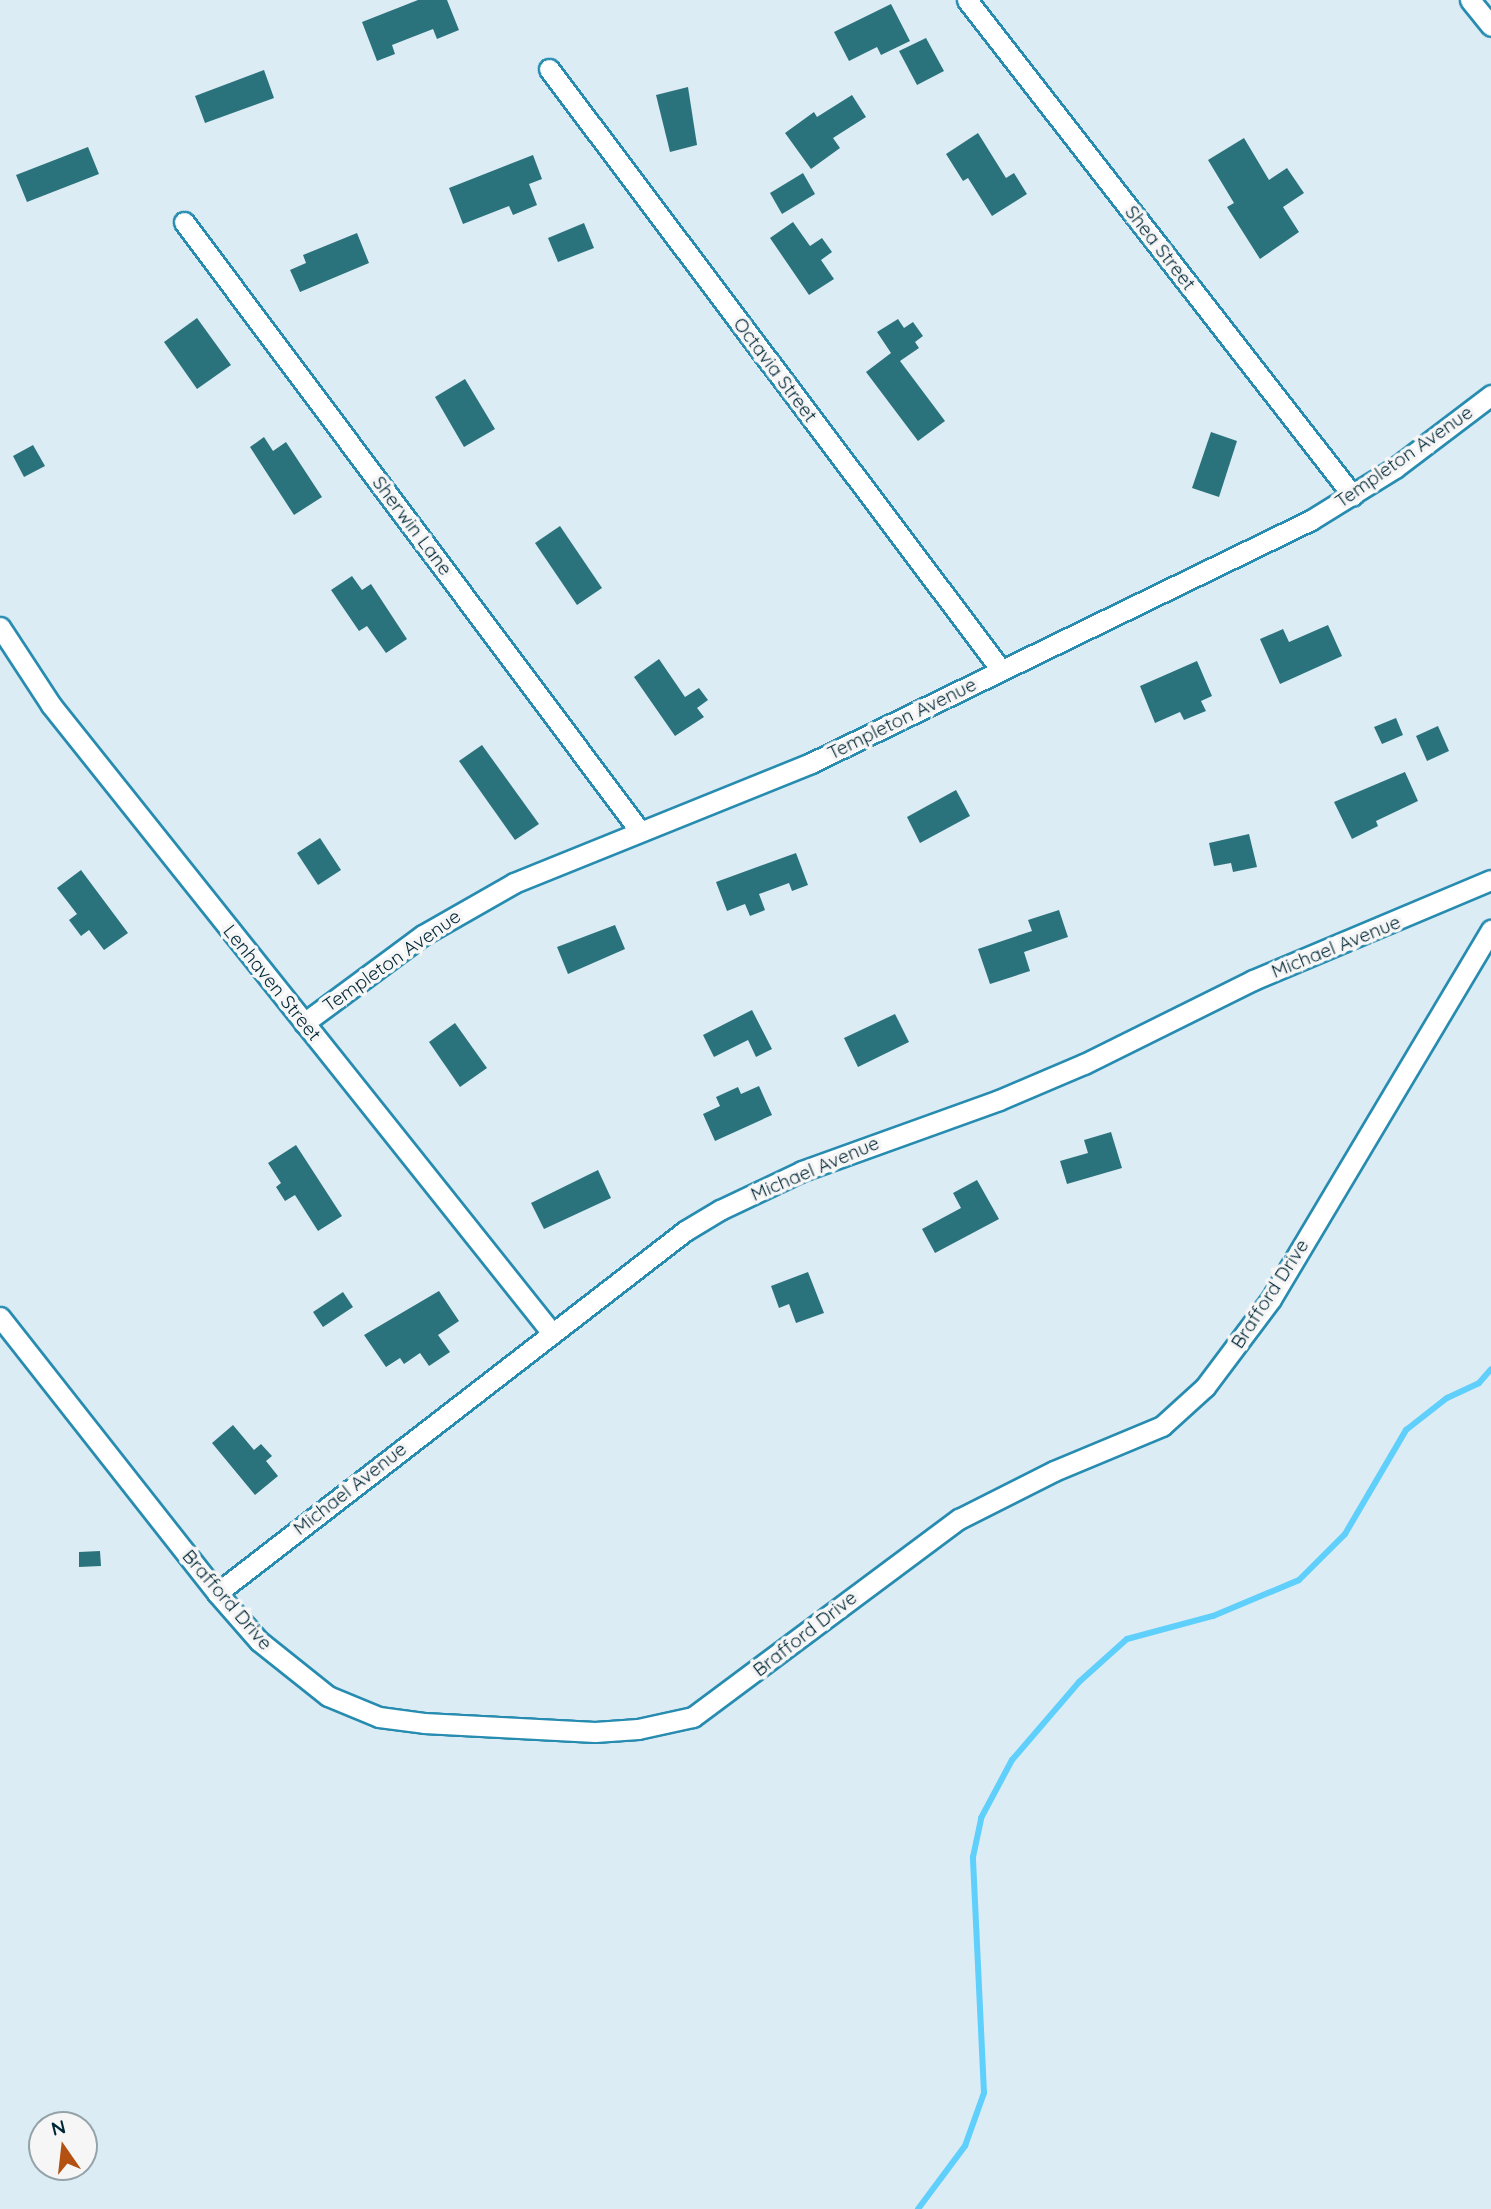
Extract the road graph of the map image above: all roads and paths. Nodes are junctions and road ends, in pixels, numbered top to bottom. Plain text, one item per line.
1 (967, 0) edge
2 (1471, 0) edge
3 (1491, 26) edge
4 (549, 69) dead end
5 (184, 222) dead end
6 (1491, 395) edge
7 (1353, 496) junction
8 (0, 627) edge
9 (1000, 670) junction
10 (639, 830) junction
11 (1491, 880) edge
12 (1491, 930) edge
13 (304, 1023) junction
14 (0, 1317) edge
15 (552, 1333) junction
16 (217, 1593) junction

1 - 7 street, Shea Street
2 - 3 street
4 - 9 street, Octavia Street
5 - 10 street, Sherwin Lane
6 - 7 street, Templeton Avenue
7 - 9 street, Templeton Avenue
8 - 13 street, Lenhaven Street
9 - 10 street, Templeton Avenue
10 - 13 street, Templeton Avenue
11 - 15 street, Michael Avenue
12 - 16 street, Brafford Drive
13 - 15 street, Lenhaven Street
14 - 16 street, Brafford Drive
15 - 16 street, Michael Avenue

